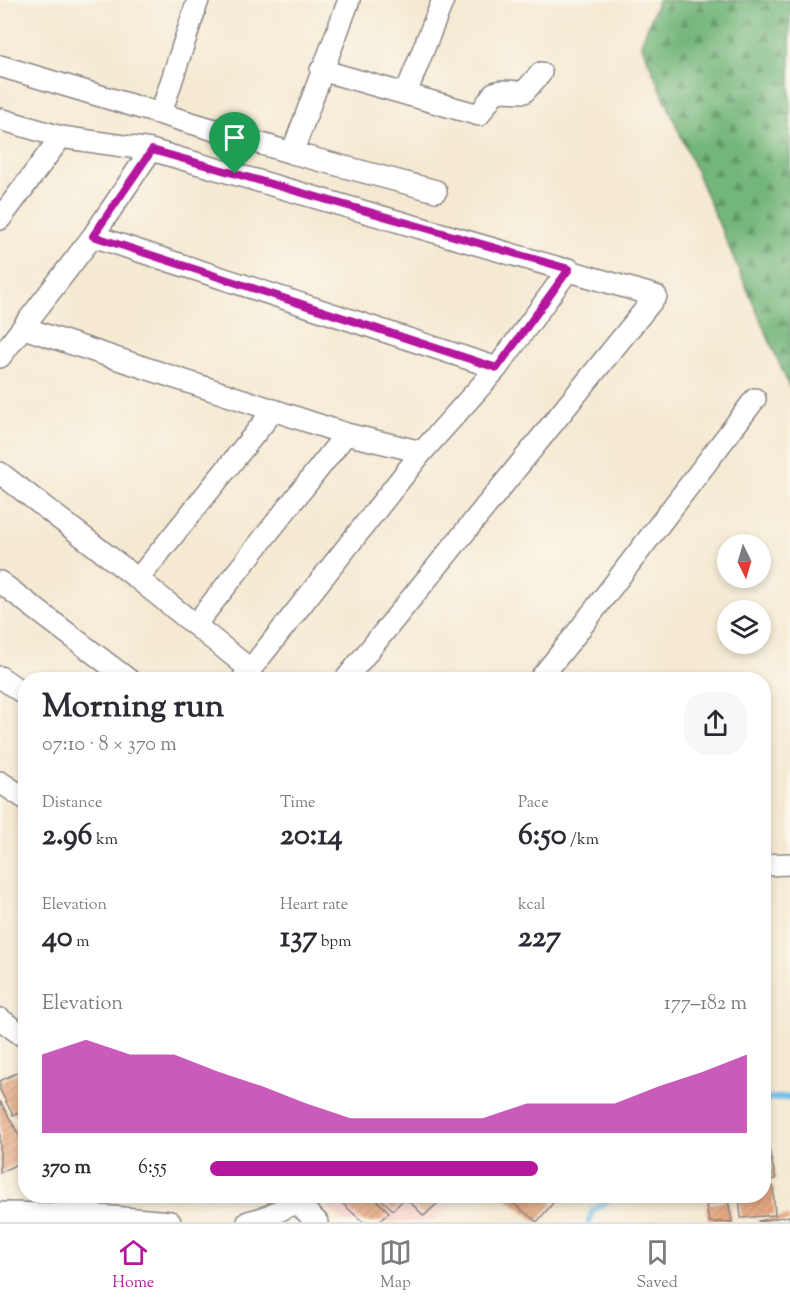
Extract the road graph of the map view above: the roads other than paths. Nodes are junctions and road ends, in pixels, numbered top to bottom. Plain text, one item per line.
1 (198, 0) edge
2 (349, 0) edge
3 (443, 0) edge
4 (0, 66) edge
5 (321, 70) junction
6 (541, 73) dead end
7 (406, 93) junction
8 (161, 113) junction
9 (0, 119) edge
10 (61, 137) junction
11 (152, 150) junction
12 (292, 153) junction
13 (436, 191) dead end
14 (0, 219) edge
15 (93, 236) junction
16 (569, 269) junction
17 (24, 328) junction
18 (0, 357) edge
19 (497, 368) junction
20 (755, 399) dead end
21 (274, 410) junction
22 (346, 434) junction
23 (422, 452) junction
24 (0, 473) edge
25 (138, 579) junction
26 (0, 582) edge
27 (195, 625) junction
28 (118, 672) edge
29 (244, 672) edge
30 (249, 672) edge
31 (351, 672) edge
32 (545, 672) edge
33 (0, 677) edge
34 (18, 689) edge
35 (0, 782) edge
36 (18, 794) edge
37 (790, 864) edge
38 (771, 865) edge
39 (0, 1019) edge
40 (18, 1032) edge
41 (287, 1203) edge
42 (297, 1203) edge
43 (0, 1213) edge
44 (170, 1222) edge
45 (248, 1222) edge
46 (317, 1222) edge

1 - 8 street
2 - 5 street
3 - 7 street
4 - 8 street
5 - 7 street
5 - 12 street
6 - 7 street
8 - 12 street
9 - 10 street
10 - 11 street
10 - 14 street
11 - 15 street
11 - 16 street
12 - 13 street
15 - 17 street
15 - 19 street
16 - 19 street
16 - 31 street
17 - 18 street
17 - 21 street
19 - 23 street
20 - 32 street
21 - 22 street
21 - 25 street
22 - 23 street
22 - 27 street
23 - 30 street
24 - 25 street
25 - 27 street
26 - 28 street
27 - 29 street
33 - 34 street
35 - 36 street
37 - 38 street
39 - 40 street
41 - 45 street
42 - 46 street
43 - 44 street

